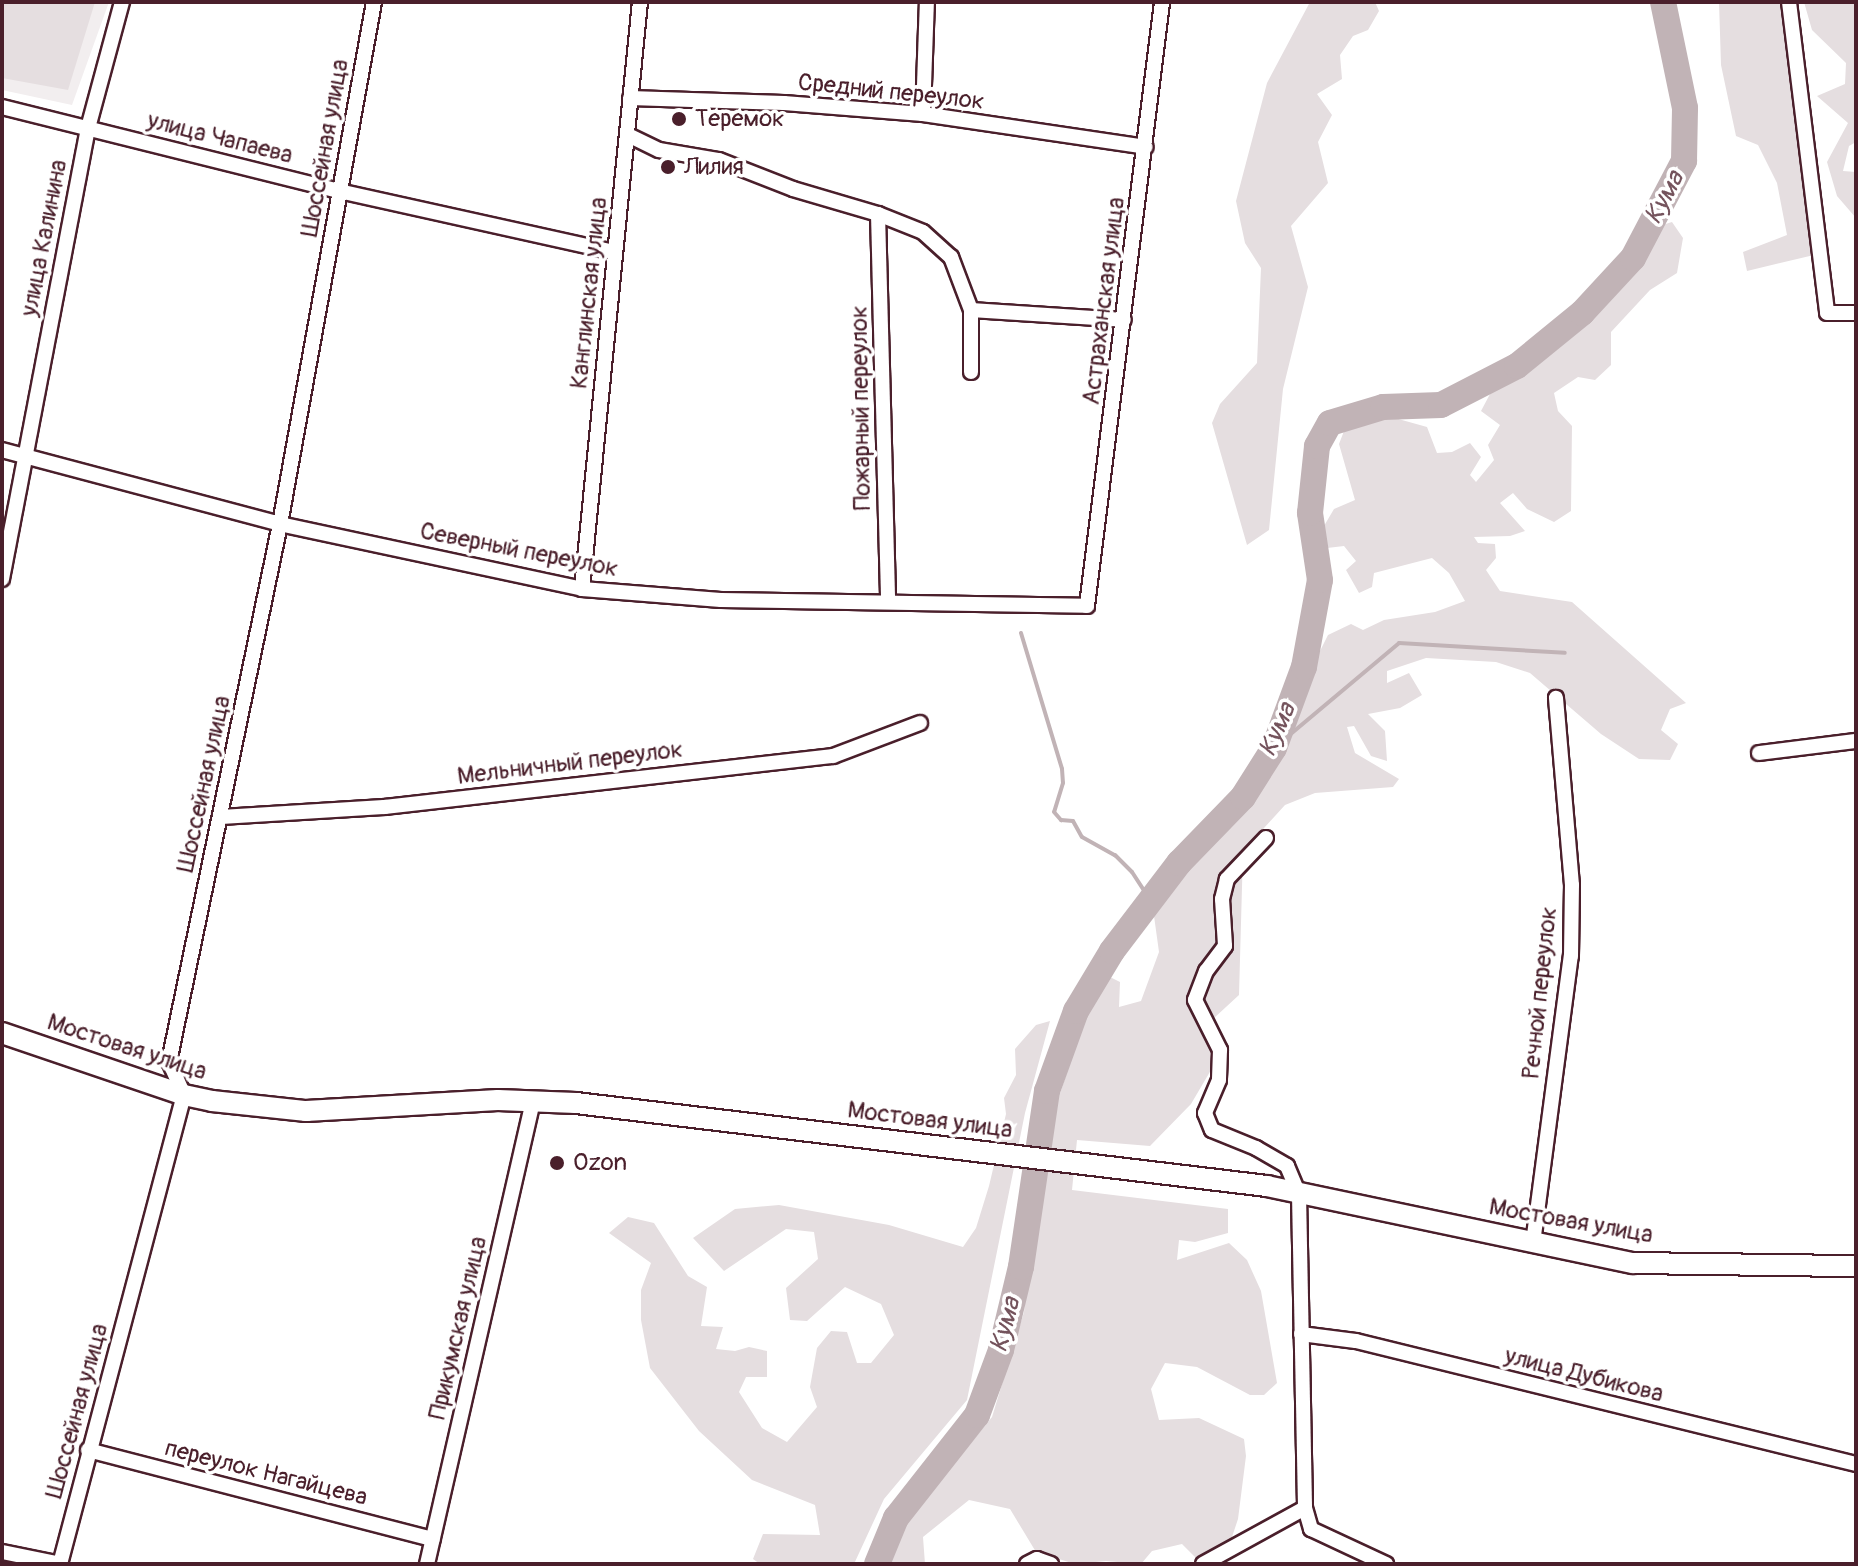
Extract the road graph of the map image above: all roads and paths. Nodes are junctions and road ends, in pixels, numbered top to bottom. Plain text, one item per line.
1 (122, 2) edge
2 (374, 2) edge
3 (640, 2) edge
4 (927, 2) edge
5 (1162, 2) edge
6 (1789, 2) edge
7 (630, 98) junction
8 (2, 107) edge
9 (923, 114) junction
10 (88, 128) junction
11 (628, 135) junction
12 (1146, 147) junction
13 (339, 191) junction
14 (878, 214) junction
15 (614, 252) junction
16 (971, 310) junction
17 (1856, 313) edge
18 (1124, 320) junction
19 (971, 372) dead end
20 (2, 450) edge
21 (23, 455) junction
22 (280, 524) junction
23 (2, 579) edge
24 (582, 589) junction
25 (888, 600) junction
26 (1087, 606) joint
27 (1556, 698) dead end
28 (920, 723) dead end
29 (1856, 741) edge
30 (1759, 753) dead end
31 (220, 817) junction
32 (1266, 838) dead end
33 (2, 1033) edge
34 (184, 1095) junction
35 (533, 1101) junction
36 (1299, 1194) junction
37 (1533, 1243) junction
38 (1856, 1266) edge
39 (1301, 1334) junction
40 (88, 1450) junction
41 (1856, 1464) edge
42 (1305, 1508) junction
43 (433, 1539) junction
44 (2, 1552) edge
45 (60, 1564) edge
46 (427, 1564) edge
47 (1027, 1564) edge
48 (1051, 1564) edge
49 (1203, 1564) edge
50 (1386, 1564) edge

1 - 10 street, улица Калинина
2 - 13 street, Шоссейная улица
3 - 7 street, Канглинская улица
4 - 9 street
5 - 12 street, Астраханская улица
6 - 17 street
7 - 9 street, Средний переулок
7 - 11 street, Канглинская улица
8 - 10 street, улица Чапаева
9 - 12 street, Средний переулок
10 - 13 street, улица Чапаева
10 - 21 street, улица Калинина
11 - 14 street
11 - 15 street, Канглинская улица
12 - 18 street, Астраханская улица
13 - 15 street, улица Чапаева
13 - 22 street, Шоссейная улица
14 - 16 street
14 - 25 street, Пожарный переулок
15 - 24 street, Канглинская улица
16 - 18 street
16 - 19 street
18 - 26 street, Астраханская улица
20 - 21 street, Северный переулок
21 - 22 street, Северный переулок
21 - 23 street, улица Калинина
22 - 24 street, Северный переулок
22 - 31 street, Шоссейная улица
24 - 25 street, Северный переулок
25 - 26 street, Северный переулок
27 - 37 street, Речной переулок
28 - 31 street, Мельничный переулок
29 - 30 street
31 - 34 street, Шоссейная улица
32 - 36 street
33 - 34 main road, Мостовая улица
34 - 35 main road, Мостовая улица
34 - 40 street, Шоссейная улица
35 - 36 main road, Мостовая улица
35 - 43 street, Прикумская улица
36 - 37 main road, Мостовая улица
36 - 39 street
37 - 38 main road, Мостовая улица
39 - 41 street, улица Дубикова
39 - 42 street
40 - 43 street, переулок Нагайцева
40 - 45 street, Шоссейная улица
42 - 49 street
42 - 50 street
43 - 46 street, Прикумская улица
44 - 45 street
47 - 48 street

